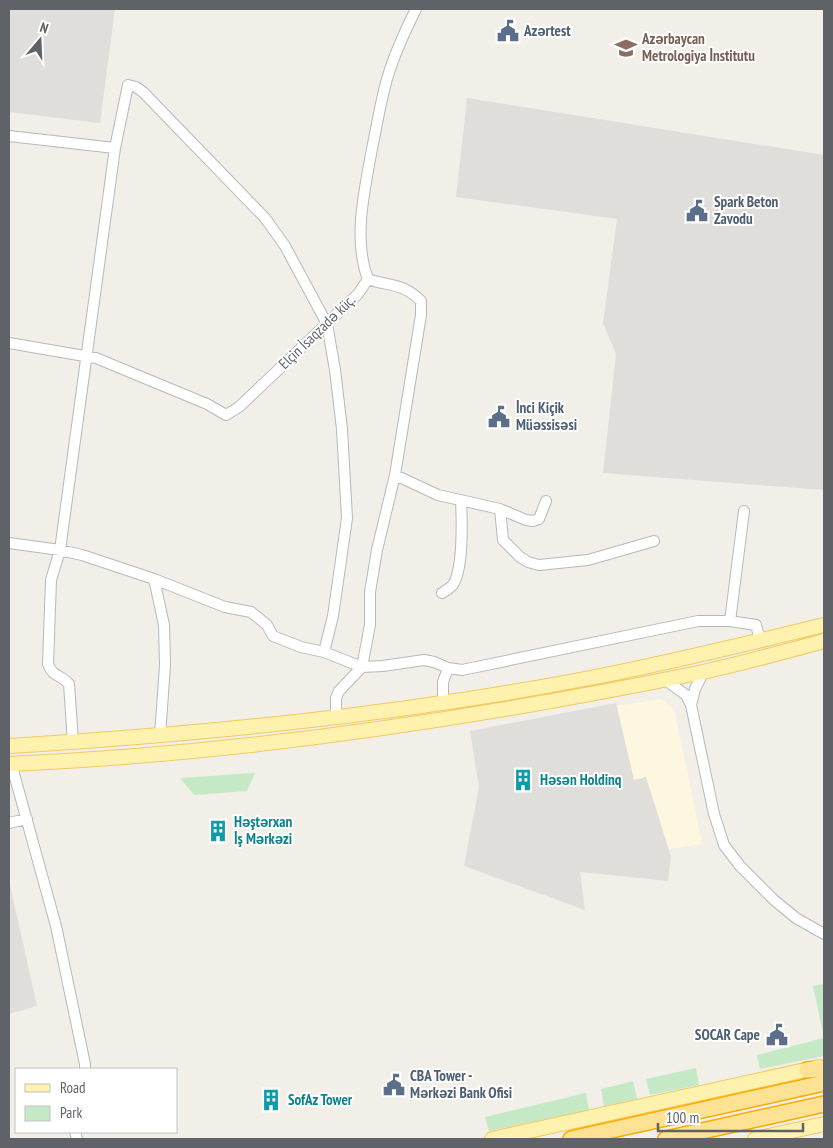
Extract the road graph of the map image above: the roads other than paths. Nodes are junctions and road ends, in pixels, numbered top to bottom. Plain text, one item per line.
1 (416, 9) edge
2 (9, 136) edge
3 (115, 148) junction
4 (368, 279) junction
5 (327, 324) junction
6 (9, 343) edge
7 (86, 355) junction
8 (395, 475) junction
9 (461, 501) junction
10 (546, 501) dead end
11 (500, 509) junction
12 (744, 511) dead end
13 (654, 541) dead end
14 (9, 543) edge
15 (60, 550) junction
16 (154, 579) junction
17 (442, 593) dead end
18 (730, 621) junction
19 (824, 625) edge
20 (760, 640) junction
21 (824, 642) edge
22 (324, 652) junction
23 (362, 667) junction
24 (448, 668) junction
25 (704, 672) junction
26 (588, 678) junction
27 (664, 679) junction
28 (592, 694) junction
29 (443, 702) junction
30 (691, 705) junction
31 (336, 717) junction
32 (160, 736) junction
33 (73, 742) junction
34 (9, 746) edge
35 (10, 763) edge
36 (27, 820) junction
37 (9, 823) edge
38 (824, 934) edge
39 (824, 1067) edge
40 (85, 1068) edge
41 (807, 1070) joint
42 (824, 1083) edge
43 (824, 1104) edge
44 (824, 1124) edge
45 (492, 1139) edge
46 (571, 1139) edge
47 (666, 1139) edge
48 (755, 1139) edge

1 - 4 street
2 - 3 street
3 - 5 street
3 - 7 street
4 - 5 street, Elçin İsaqzadə küç.
4 - 8 street
5 - 7 street, Elçin İsaqzadə küç.
5 - 22 street
6 - 7 street, Elçin İsaqzadə küç.
7 - 15 street
8 - 9 street
8 - 23 street
9 - 11 street
9 - 17 street
10 - 11 street
11 - 13 street
12 - 18 street
14 - 15 street
15 - 16 street
15 - 33 street
16 - 22 street
16 - 32 street
18 - 20 street
18 - 24 street
19 - 20 main road
20 - 26 main road
21 - 25 main road
22 - 23 street
23 - 24 street
23 - 31 street
24 - 29 street
25 - 27 main road
25 - 30 street
26 - 28 main road
26 - 29 main road
27 - 28 main road
27 - 30 street
28 - 35 main road
29 - 31 main road
30 - 38 street
31 - 32 main road
32 - 33 main road
33 - 34 main road
35 - 36 street
36 - 37 street
36 - 40 street
39 - 41 highway
41 - 45 main road
42 - 46 highway
43 - 47 highway
44 - 48 main road

